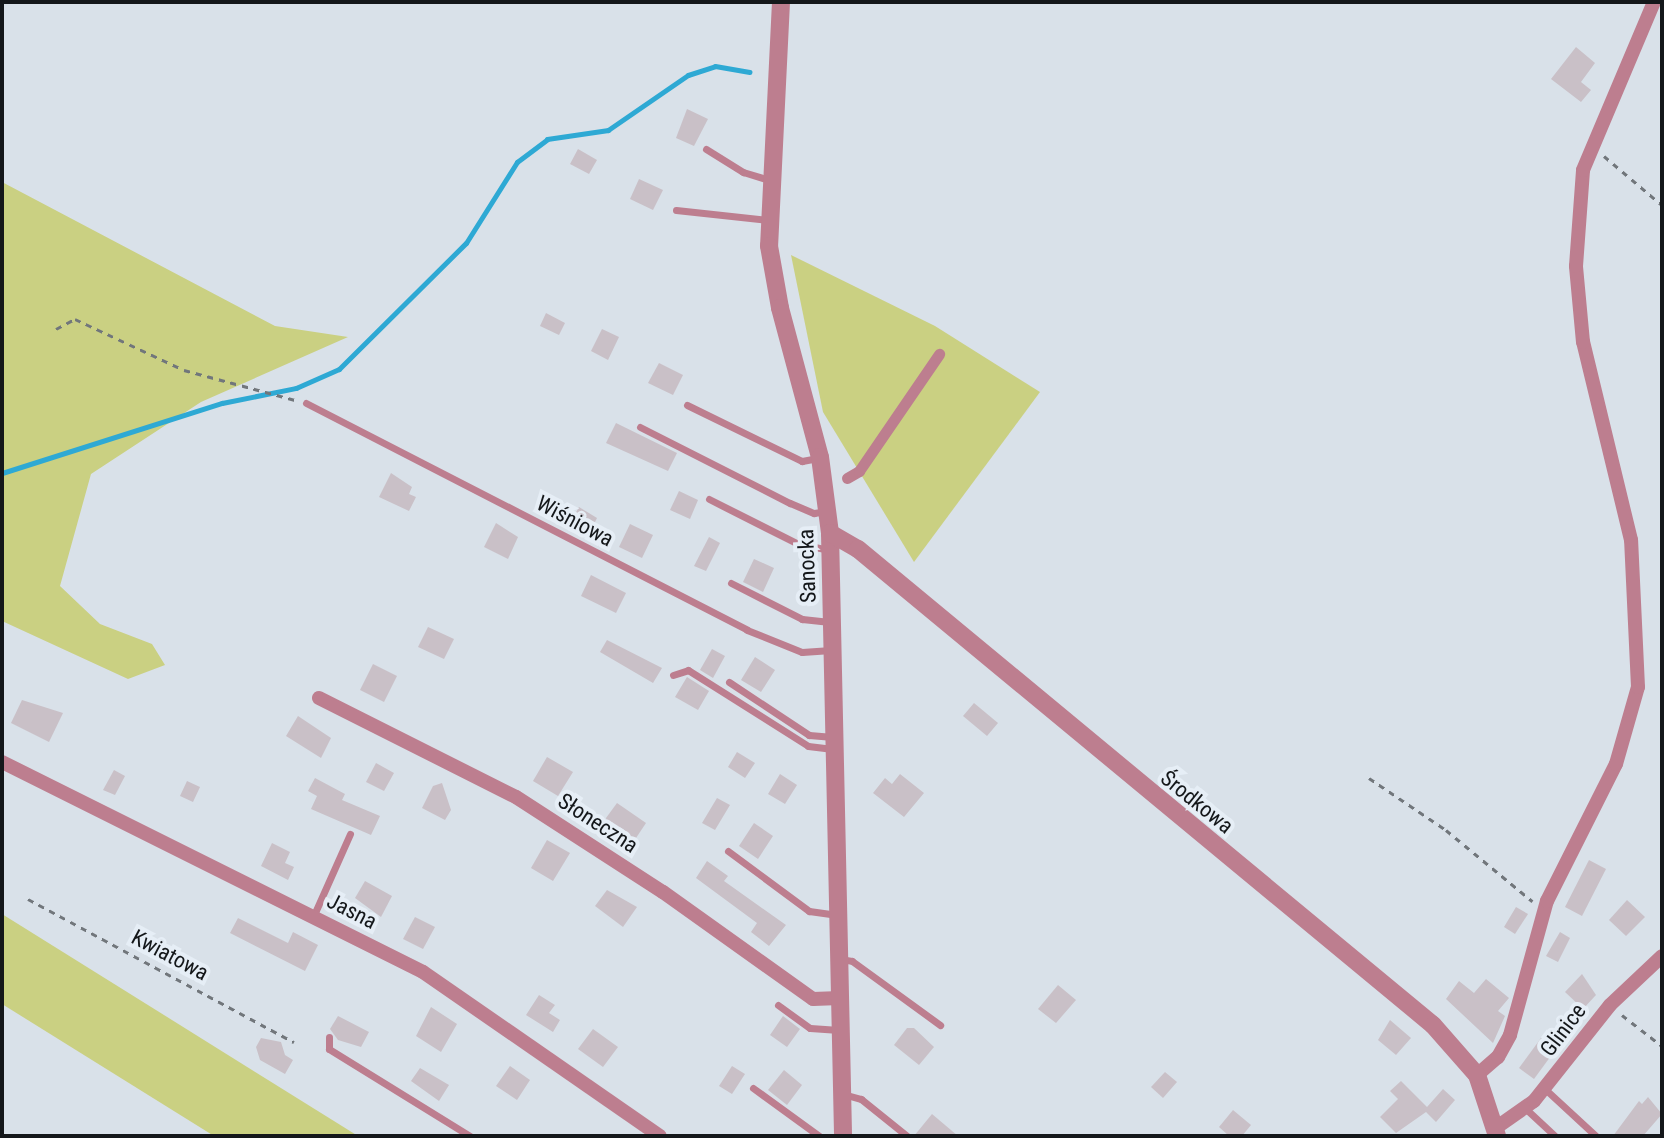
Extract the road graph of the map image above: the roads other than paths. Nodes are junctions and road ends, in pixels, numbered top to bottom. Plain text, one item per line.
1 (781, 2) edge
2 (1654, 2) edge
3 (706, 149) dead end
4 (769, 180) junction
5 (676, 210) dead end
6 (768, 220) junction
7 (939, 354) dead end
8 (306, 403) road end
9 (687, 405) dead end
10 (640, 427) dead end
11 (820, 457) junction
12 (847, 478) dead end
13 (709, 499) dead end
14 (828, 511) junction
15 (830, 542) junction
16 (731, 583) dead end
17 (832, 622) junction
18 (833, 650) junction
19 (673, 675) dead end
20 (729, 682) dead end
21 (319, 698) dead end
22 (835, 743) junction
23 (2, 762) edge
24 (350, 834) dead end
25 (728, 851) dead end
26 (839, 915) junction
27 (313, 917) junction
28 (1662, 956) edge
29 (839, 959) junction
30 (840, 998) junction
31 (778, 1005) dead end
32 (940, 1025) dead end
33 (841, 1030) junction
34 (329, 1037) dead end
35 (1477, 1075) junction
36 (753, 1088) dead end
37 (1545, 1089) junction
38 (842, 1094) junction
39 (1525, 1108) junction
40 (1497, 1132) edge
41 (470, 1136) edge
42 (660, 1136) edge
43 (819, 1136) edge
44 (843, 1136) edge
45 (907, 1136) edge
46 (1555, 1136) edge
47 (1596, 1136) edge

1 - 4 street, Sanocka
2 - 35 street
3 - 4 lane
4 - 6 street, Sanocka
5 - 6 lane
6 - 11 street, Sanocka
7 - 12 street
8 - 18 lane, Wiśniowa
9 - 11 lane
10 - 14 lane
11 - 14 street, Sanocka
13 - 15 lane
14 - 15 street, Sanocka
15 - 17 street, Sanocka
15 - 35 street, Środkowa
16 - 17 lane
17 - 18 street, Sanocka
18 - 22 street, Sanocka
19 - 22 lane
20 - 22 lane
21 - 30 street, Słoneczna
22 - 26 street, Sanocka
23 - 27 street, Jasna
24 - 27 lane
25 - 26 lane
26 - 29 street, Sanocka
27 - 42 street, Jasna
28 - 37 street, Glinice
29 - 30 street, Sanocka
29 - 32 lane
30 - 33 street, Sanocka
31 - 33 lane
33 - 38 street, Sanocka
34 - 41 lane
35 - 40 street, Środkowa
36 - 43 lane
37 - 39 street, Glinice
37 - 47 lane
38 - 44 street, Sanocka
38 - 45 lane
39 - 40 street, Glinice
39 - 46 lane

